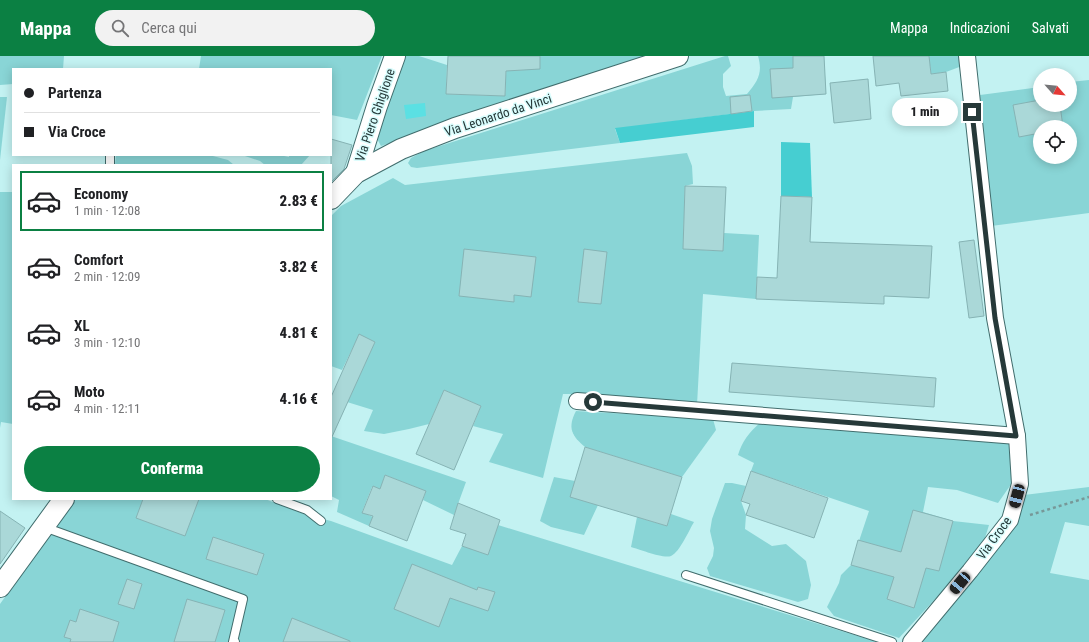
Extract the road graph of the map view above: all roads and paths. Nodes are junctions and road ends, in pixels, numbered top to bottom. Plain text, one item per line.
1 (396, 56) edge
2 (678, 56) edge
3 (967, 56) edge
4 (356, 173) junction
5 (332, 198) edge
6 (577, 401) dead end
7 (1016, 436) junction
8 (1089, 498) edge
9 (63, 500) edge
10 (280, 500) edge
11 (1010, 520) junction
12 (321, 521) dead end
13 (44, 527) junction
14 (686, 575) dead end
15 (0, 587) edge
16 (235, 642) edge
17 (892, 642) edge
18 (911, 642) edge

1 - 4 street, Via Piero Ghiglione
2 - 4 street, Via Leonardo da Vinci
3 - 7 street, Via Croce
4 - 5 street, Via Leonardo da Vinci
6 - 7 street
7 - 11 street, Via Croce
8 - 11 path
9 - 13 street
10 - 12 lane
11 - 18 street, Via Croce
13 - 15 street
13 - 16 lane
14 - 17 lane

